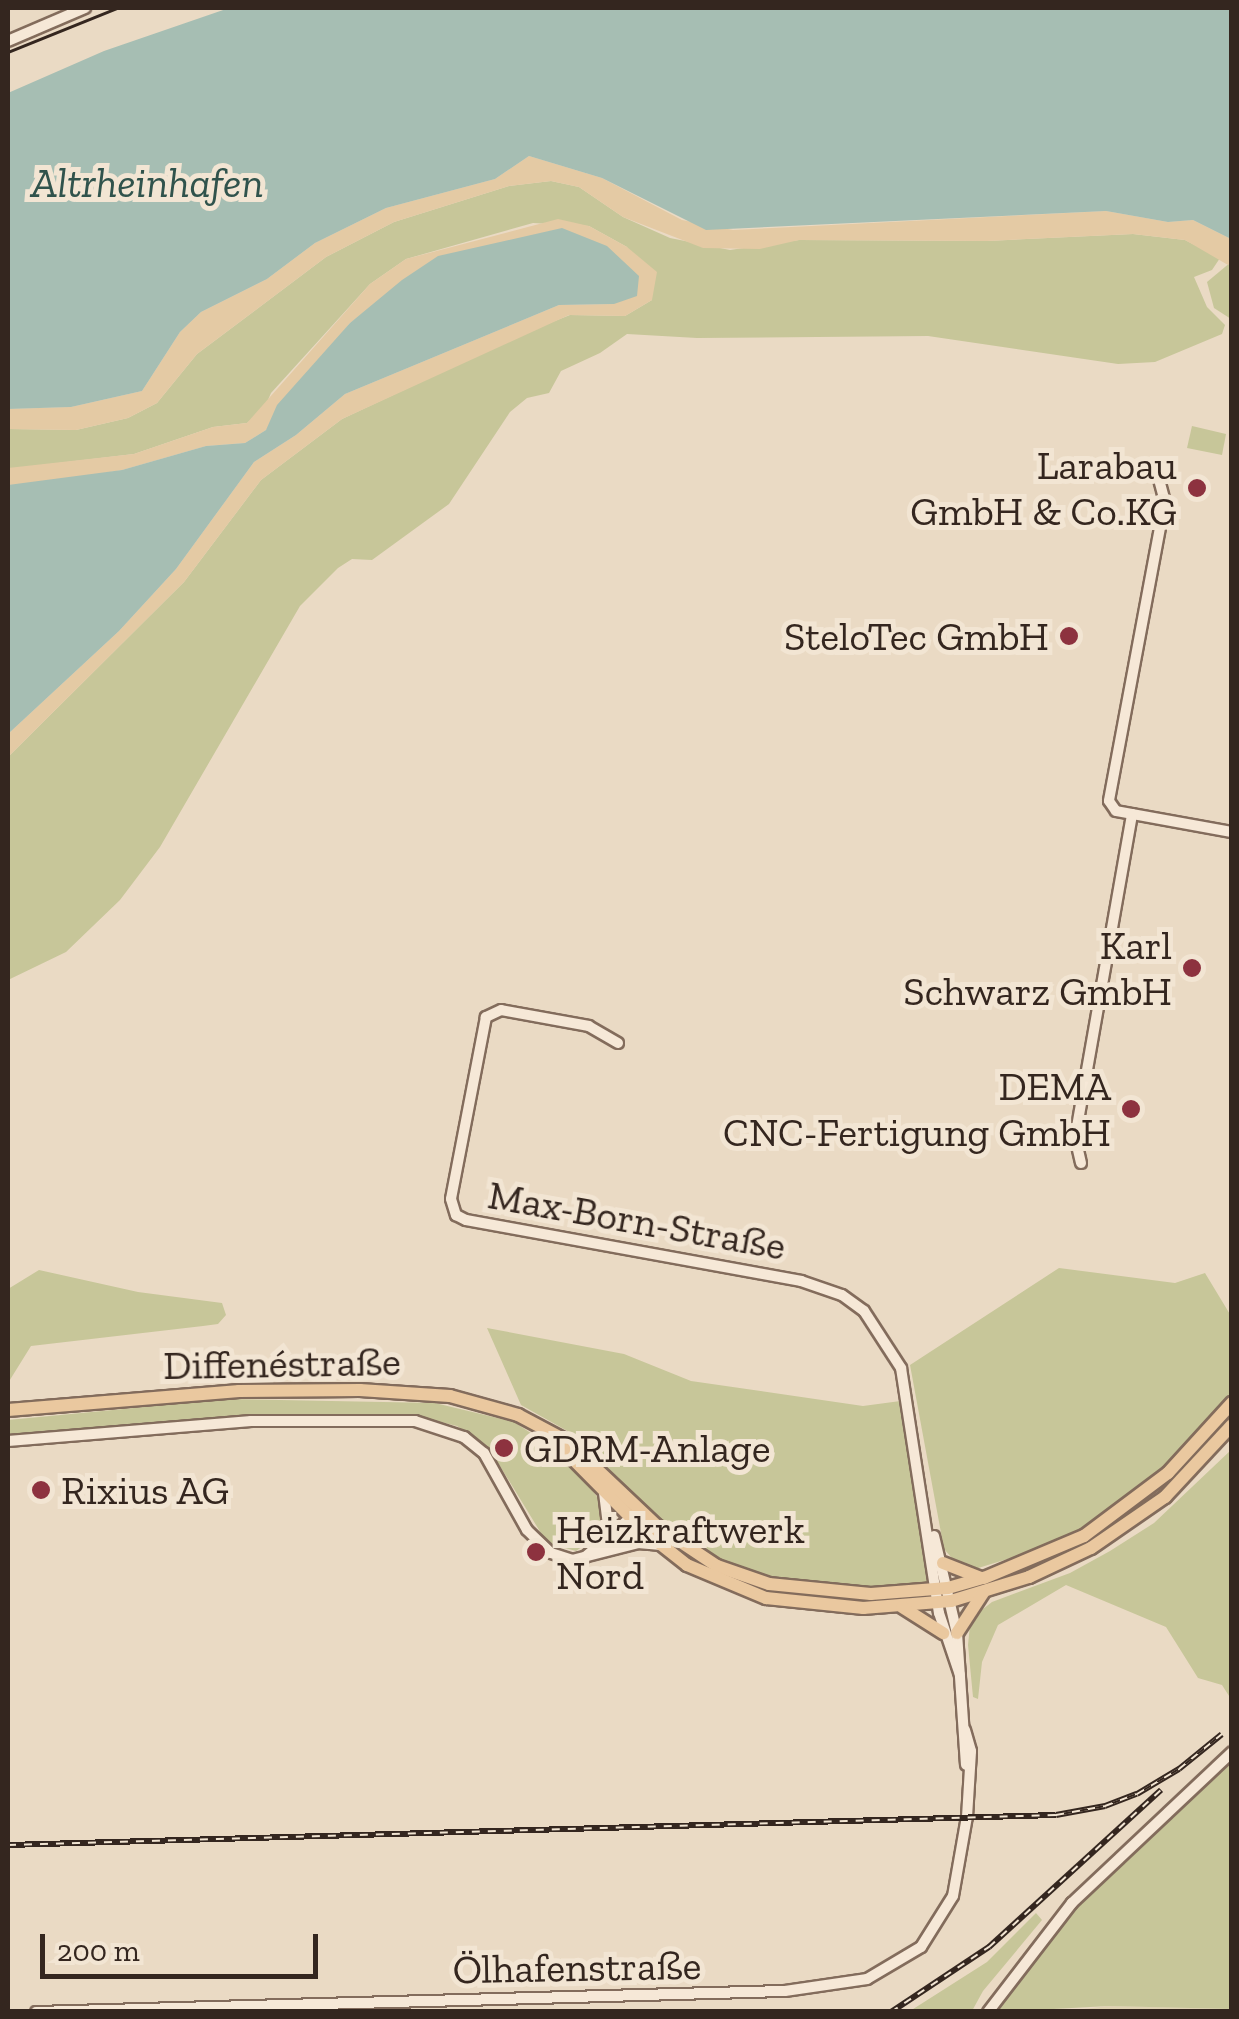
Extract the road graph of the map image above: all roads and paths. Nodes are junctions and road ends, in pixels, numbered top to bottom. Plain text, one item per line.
1 (85, 8) edge
2 (8, 40) edge
3 (1157, 472) dead end
4 (1132, 814) junction
5 (1232, 832) edge
6 (618, 1043) dead end
7 (1081, 1163) dead end
8 (1232, 1402) edge
9 (8, 1410) edge
10 (1232, 1425) edge
11 (550, 1433) junction
12 (8, 1441) edge
13 (603, 1488) junction
14 (635, 1516) junction
15 (927, 1516) junction
16 (609, 1533) junction
17 (661, 1546) junction
18 (613, 1548) junction
19 (584, 1558) junction
20 (943, 1564) junction
21 (983, 1586) junction
22 (943, 1596) junction
23 (900, 1606) junction
24 (950, 1633) junction
25 (1232, 1752) edge
26 (36, 2012) edge
27 (988, 2012) edge

1 - 2 street
3 - 4 street
4 - 5 street
4 - 7 street
6 - 15 street, Max-Born-Straße
8 - 21 main road, Diffenéstraße
9 - 11 main road, Diffenéstraße
10 - 21 main road, Diffenéstraße
11 - 13 main road, Diffenéstraße
11 - 14 main road, Diffenéstraße
12 - 19 street
13 - 14 main road, Diffenéstraße
13 - 16 street
14 - 16 street
14 - 17 main road, Diffenéstraße
14 - 18 street
14 - 22 main road, Diffenéstraße
15 - 20 street, Max-Born-Straße
15 - 22 street, Max-Born-Straße
16 - 19 street
17 - 18 street
17 - 23 main road, Diffenéstraße
18 - 19 street
20 - 21 main road
20 - 22 street, Max-Born-Straße
21 - 22 main road, Diffenéstraße
21 - 24 main road
22 - 23 main road, Diffenéstraße
22 - 24 street, Ölhafenstraße
23 - 24 main road
24 - 26 street, Ölhafenstraße
25 - 27 street

